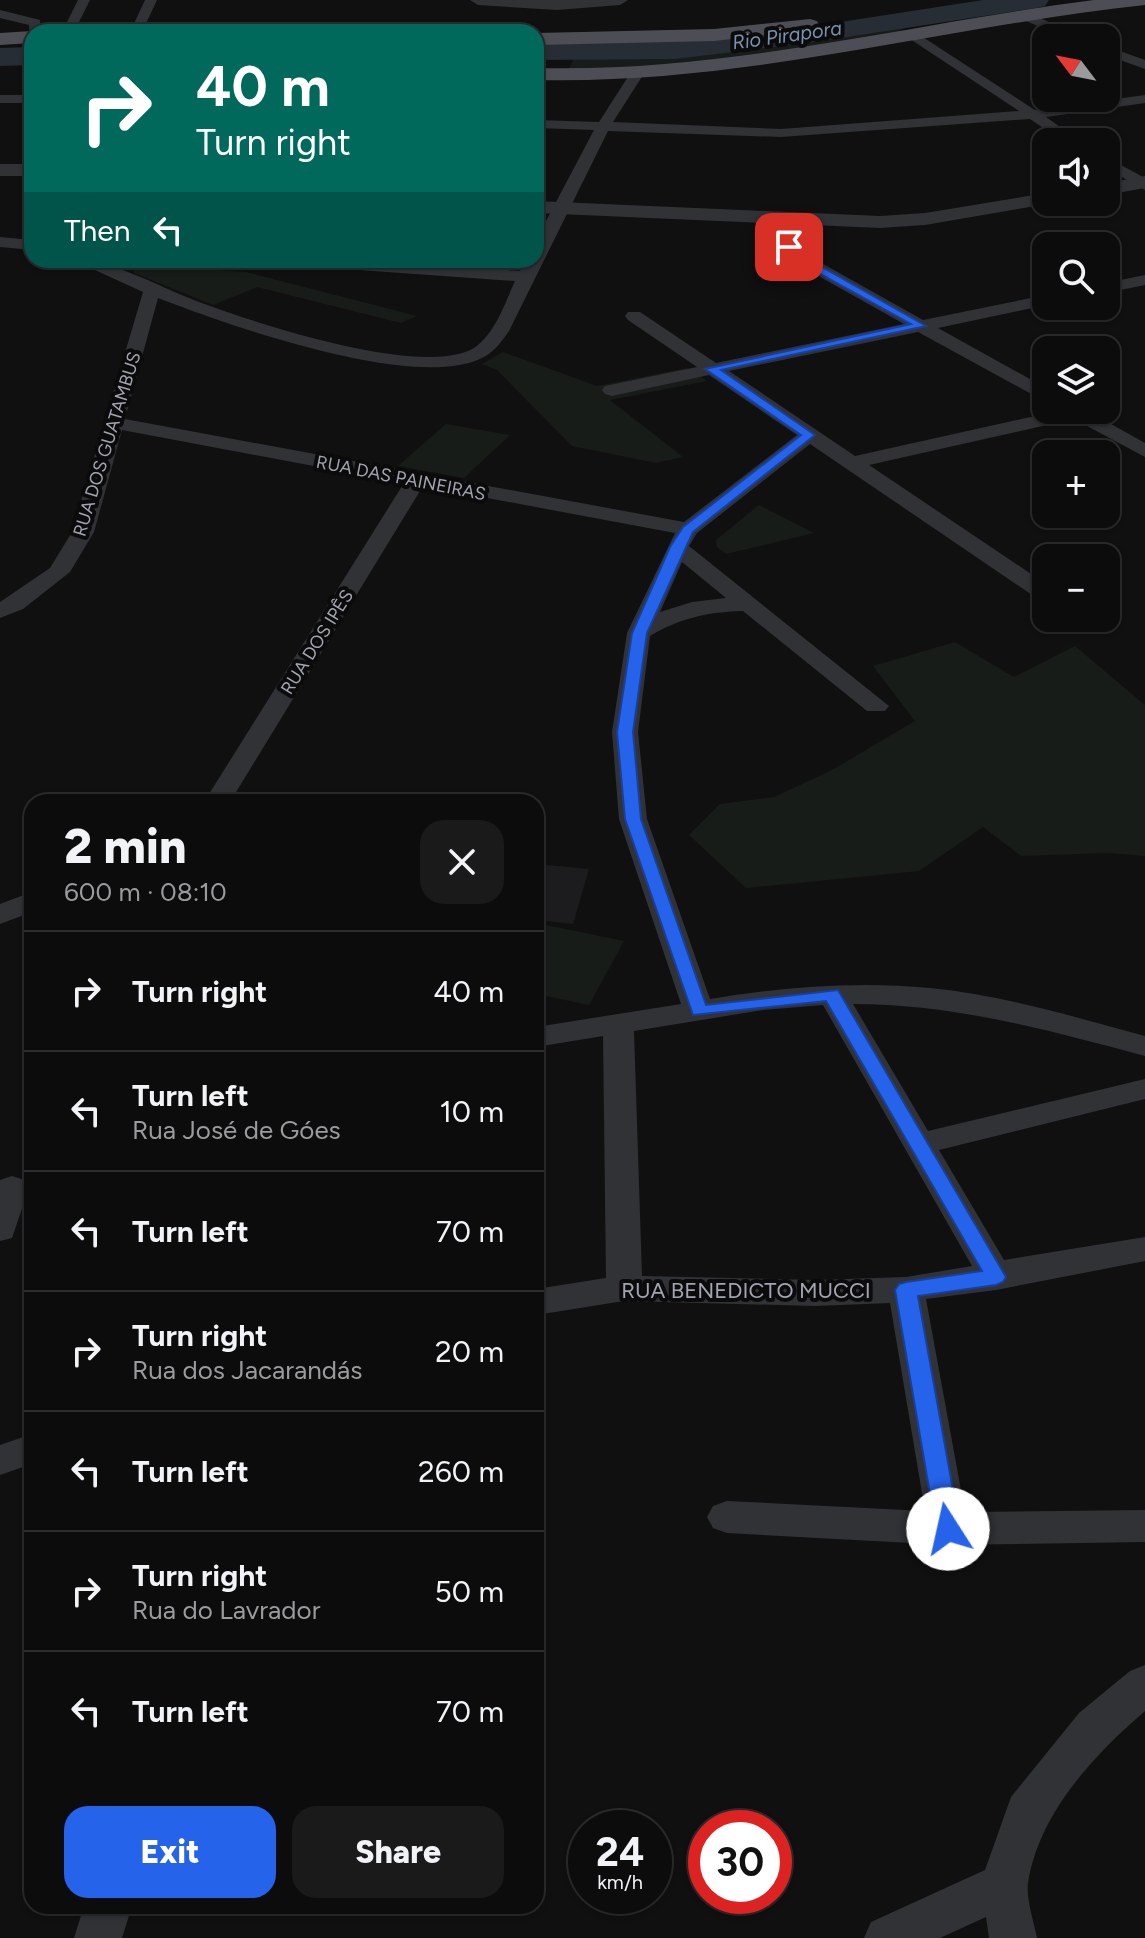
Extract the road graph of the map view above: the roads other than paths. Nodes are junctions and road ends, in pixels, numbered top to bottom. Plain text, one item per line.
1 (84, 0) edge
2 (151, 0) edge
3 (478, 0) edge
4 (620, 0) edge
5 (1145, 0) edge
6 (0, 14) edge
7 (1023, 15) junction
8 (825, 23) dead end
9 (36, 24) edge
10 (72, 24) edge
11 (140, 24) edge
12 (1044, 24) edge
13 (912, 34) junction
14 (24, 38) edge
15 (0, 39) edge
16 (544, 39) edge
17 (1132, 42) dead end
18 (1120, 45) edge
19 (1120, 54) edge
20 (1145, 65) edge
21 (544, 74) edge
22 (636, 75) junction
23 (0, 99) edge
24 (24, 99) edge
25 (1137, 100) edge
26 (1145, 106) edge
27 (1029, 115) junction
28 (544, 124) edge
29 (603, 127) junction
30 (1051, 128) edge
31 (0, 170) edge
32 (24, 170) edge
33 (1120, 170) edge
34 (1144, 183) edge
35 (1120, 187) edge
36 (1032, 201) edge
37 (544, 207) edge
38 (562, 208) junction
39 (777, 220) junction
40 (0, 242) edge
41 (544, 242) edge
42 (24, 244) edge
43 (100, 268) edge
44 (401, 268) edge
45 (533, 268) edge
46 (529, 277) junction
47 (1145, 280) edge
48 (1120, 285) edge
49 (152, 290) junction
50 (1032, 303) edge
51 (634, 316) dead end
52 (921, 326) junction
53 (711, 369) junction
54 (1032, 388) edge
55 (612, 390) dead end
56 (1032, 421) edge
57 (115, 423) junction
58 (1097, 424) edge
59 (809, 435) junction
60 (1145, 451) edge
61 (852, 463) junction
62 (416, 481) junction
63 (682, 538) junction
64 (1032, 585) edge
65 (749, 604) junction
66 (0, 611) edge
67 (639, 633) junction
68 (876, 706) dead end
69 (222, 794) edge
70 (24, 904) edge
71 (0, 915) edge
72 (832, 994) junction
73 (699, 1011) junction
74 (618, 1026) junction
75 (544, 1036) edge
76 (1145, 1046) edge
77 (1145, 1089) edge
78 (919, 1144) junction
79 (15, 1186) edge
80 (0, 1229) edge
81 (1145, 1249) edge
82 (996, 1277) junction
83 (624, 1288) junction
84 (906, 1290) junction
85 (544, 1301) edge
86 (24, 1452) edge
87 (0, 1460) edge
88 (727, 1517) dead end
89 (1145, 1526) edge
90 (948, 1529) junction
91 (1145, 1684) edge
92 (1004, 1885) junction
93 (106, 1914) edge
94 (98, 1938) edge
95 (888, 1938) edge
96 (1013, 1938) edge

1 - 10 street
2 - 11 street
3 - 4 street
5 - 7 main road
6 - 9 street
7 - 12 street
7 - 13 main road
8 - 16 main road
13 - 22 main road
13 - 27 street
14 - 15 main road
17 - 18 street
19 - 20 street
21 - 22 main road
22 - 29 street
23 - 24 street
25 - 26 street
25 - 27 street
27 - 29 street
27 - 30 street
28 - 29 street
29 - 38 street
31 - 32 street
33 - 34 street
34 - 35 street
36 - 39 street
37 - 38 street
38 - 39 street
38 - 41 street
39 - 52 street
40 - 42 street
43 - 49 street
44 - 46 street
45 - 46 street
46 - 49 street
47 - 48 street
49 - 57 street, RUA DOS GUATAMBUS
50 - 52 street
51 - 53 street
52 - 53 street
52 - 54 street
53 - 55 street
53 - 59 street
56 - 61 street
57 - 62 street, RUA DAS PAINEIRAS
57 - 66 street, RUA DOS GUATAMBUS
58 - 60 street
59 - 61 street
59 - 63 street
61 - 64 street
62 - 63 street, RUA DAS PAINEIRAS
62 - 69 street, RUA DOS IPÊS
63 - 65 street
63 - 67 street
65 - 67 street
65 - 68 street
67 - 73 street
70 - 71 street
72 - 73 street
72 - 76 street
72 - 78 street
73 - 74 street
74 - 75 street
74 - 83 street
77 - 78 street
78 - 82 street
79 - 80 street
81 - 82 street, RUA BENEDICTO MUCCI
82 - 84 street, RUA BENEDICTO MUCCI
83 - 84 street, RUA BENEDICTO MUCCI
83 - 85 street, RUA BENEDICTO MUCCI
84 - 90 street
86 - 87 street
88 - 90 street
89 - 90 street
91 - 92 street
92 - 95 street
92 - 96 street
93 - 94 street

